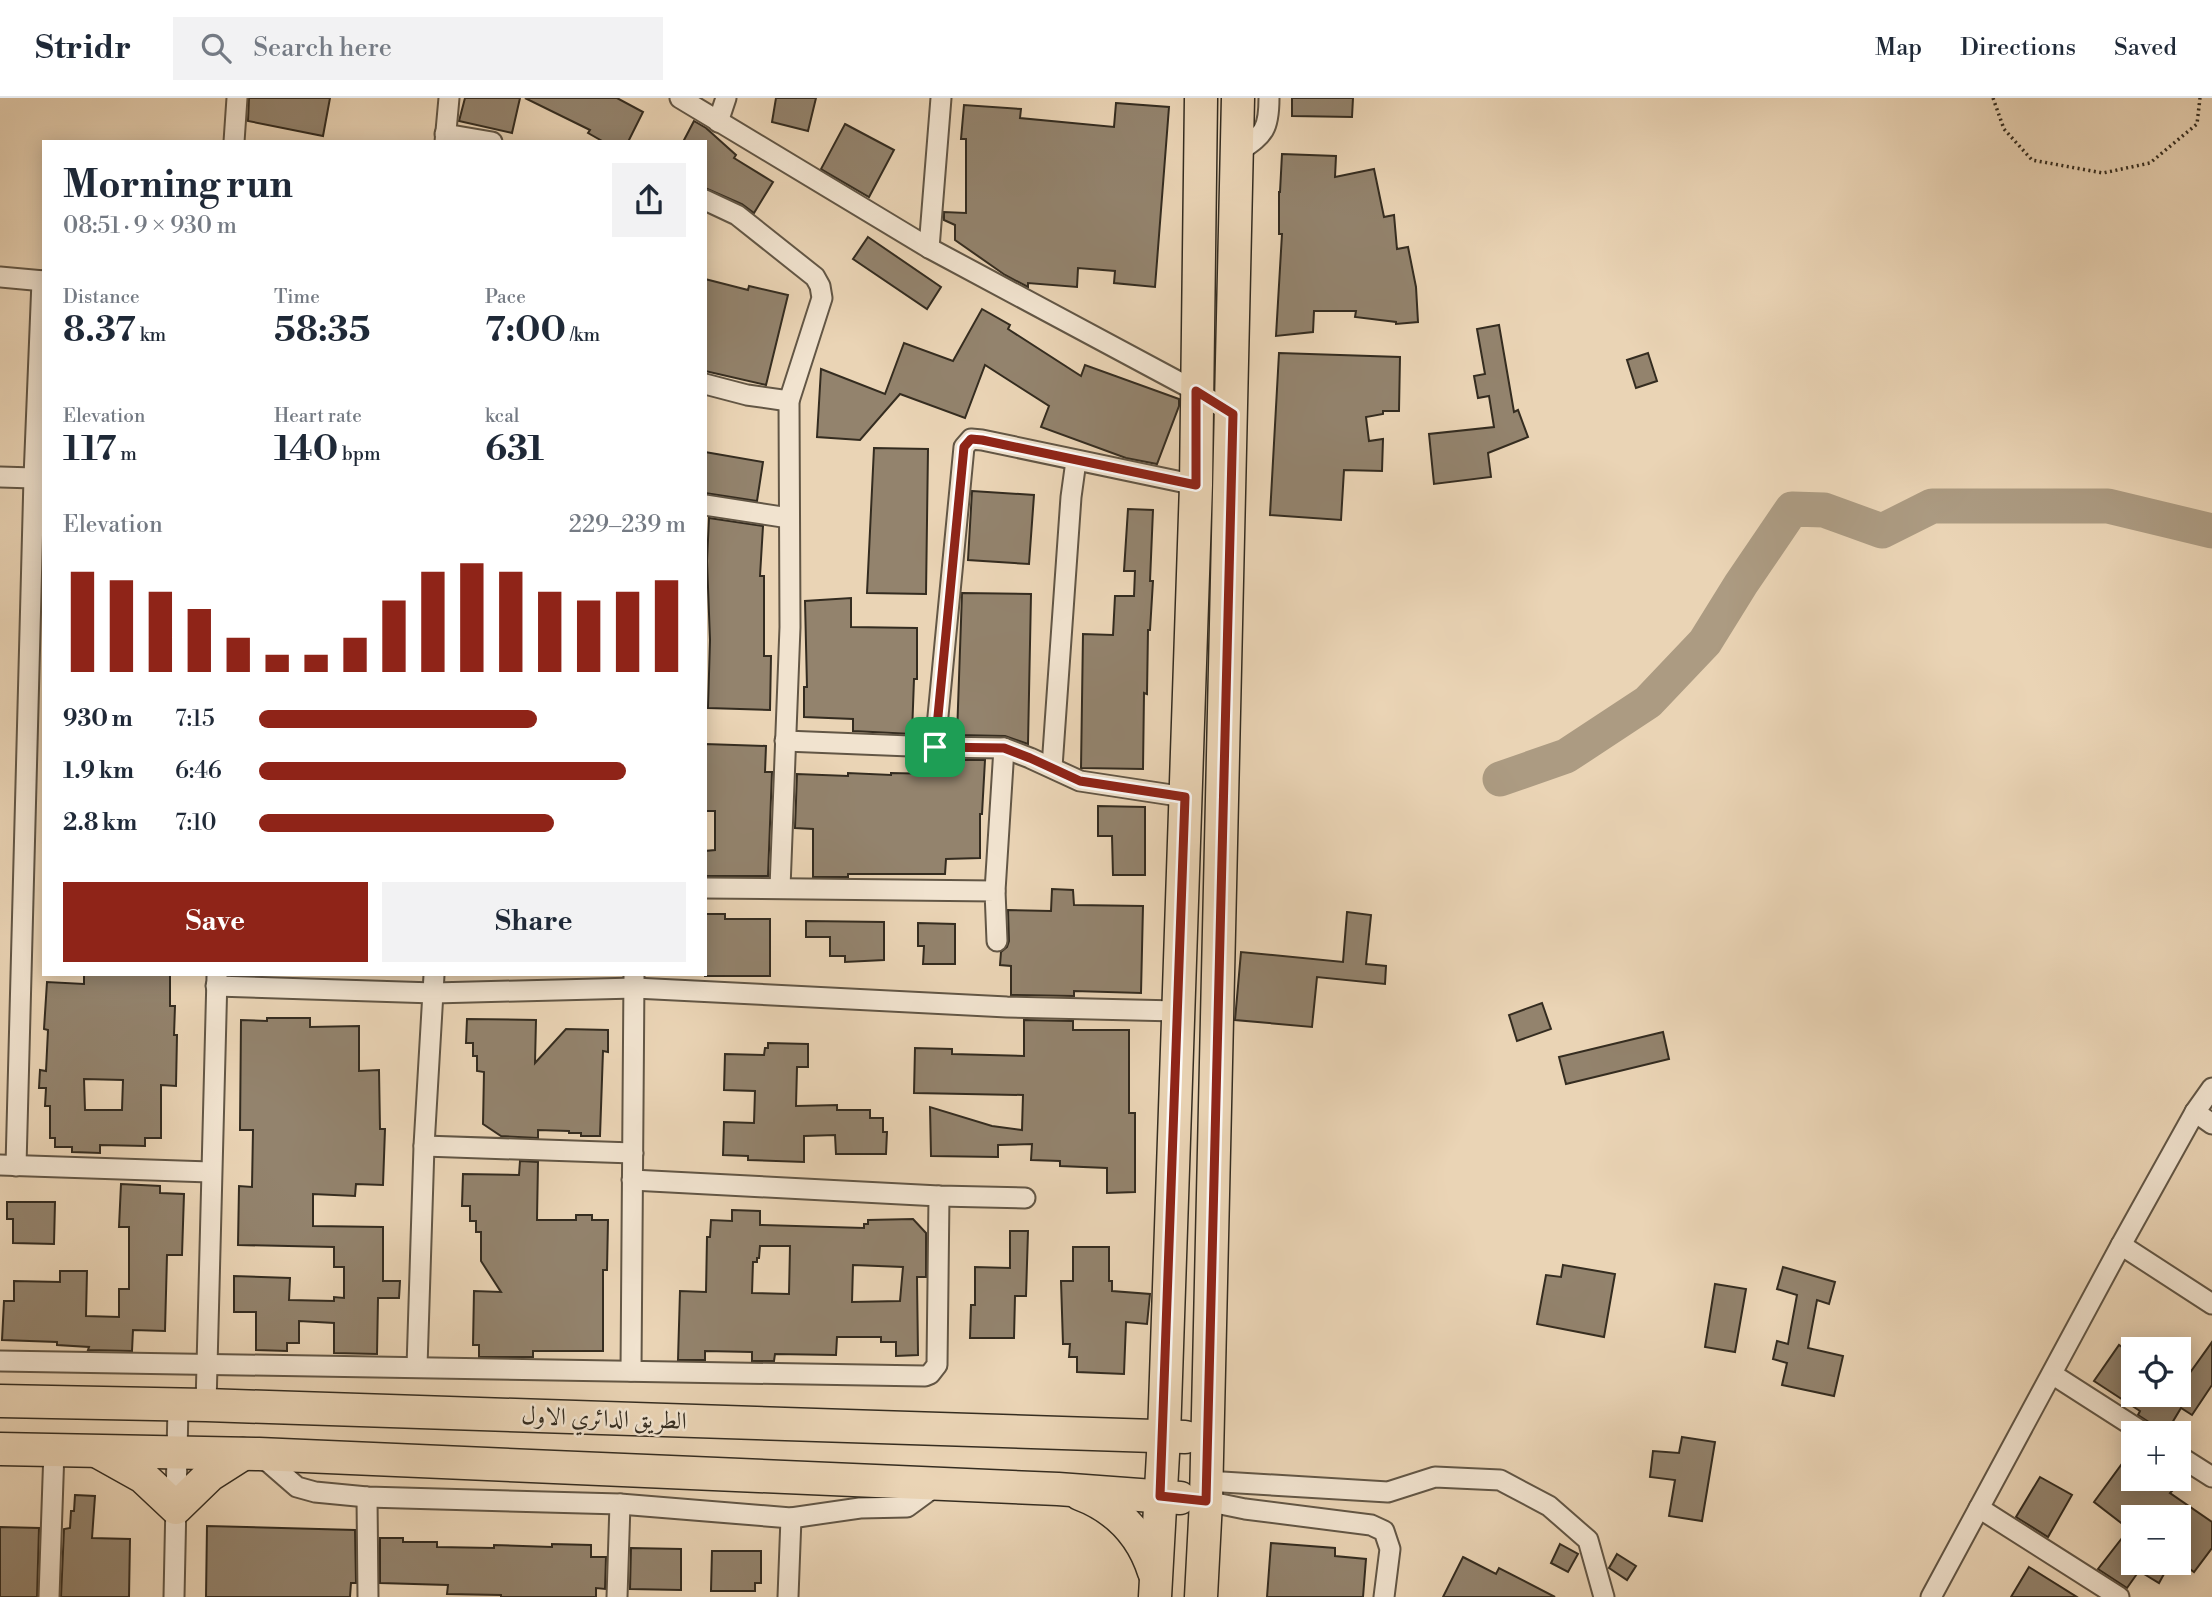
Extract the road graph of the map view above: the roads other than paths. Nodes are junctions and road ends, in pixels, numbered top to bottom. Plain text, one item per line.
1 (237, 98) edge
2 (449, 98) edge
3 (680, 98) edge
4 (726, 98) edge
5 (941, 98) edge
6 (1201, 98) edge
7 (1238, 98) edge
8 (1269, 98) edge
9 (718, 122) junction
10 (445, 138) edge
11 (234, 140) edge
12 (468, 140) edge
13 (1237, 153) junction
14 (707, 201) edge
15 (929, 248) junction
16 (0, 277) edge
17 (42, 281) edge
18 (42, 303) edge
19 (707, 385) edge
20 (1196, 391) junction
21 (789, 401) junction
22 (1233, 414) junction
23 (1076, 461) junction
24 (0, 477) edge
25 (34, 478) junction
26 (1196, 485) junction
27 (707, 505) edge
28 (789, 518) junction
29 (37, 662) edge
30 (785, 741) junction
31 (935, 747) junction
32 (1004, 748) junction
33 (1052, 767) junction
34 (1185, 797) junction
35 (707, 888) edge
36 (780, 888) junction
37 (995, 891) junction
38 (997, 941) dead end
39 (216, 980) edge
40 (634, 981) edge
41 (434, 984) edge
42 (1177, 1010) junction
43 (2212, 1088) edge
44 (2195, 1112) junction
45 (2212, 1124) edge
46 (425, 1146) junction
47 (633, 1153) junction
48 (8, 1166) edge
49 (210, 1172) junction
50 (632, 1180) junction
51 (939, 1196) junction
52 (1025, 1198) dead end
53 (2121, 1245) junction
54 (2212, 1304) edge
55 (0, 1362) edge
56 (207, 1364) junction
57 (417, 1367) junction
58 (631, 1371) junction
59 (2052, 1374) junction
60 (0, 1401) edge
61 (192, 1405) junction
62 (2125, 1421) edge
63 (1164, 1436) junction
64 (1207, 1437) junction
65 (54, 1450) junction
66 (94, 1451) junction
67 (5, 1453) edge
68 (177, 1453) junction
69 (251, 1454) junction
70 (2191, 1464) edge
71 (2212, 1477) edge
72 (937, 1485) junction
73 (1058, 1489) junction
74 (1206, 1491) junction
75 (1160, 1496) junction
76 (367, 1497) junction
77 (620, 1504) junction
78 (176, 1508) junction
79 (1979, 1508) junction
80 (791, 1518) junction
81 (1155, 1587) edge
82 (49, 1597) edge
83 (174, 1597) edge
84 (368, 1597) edge
85 (617, 1597) edge
86 (788, 1597) edge
87 (1201, 1597) edge
88 (1384, 1597) edge
89 (1604, 1597) edge
90 (1931, 1597) edge
91 (2119, 1597) edge

1 - 11 street
2 - 10 street
3 - 9 street
4 - 9 street
5 - 15 street
6 - 20 main road
7 - 13 main road
8 - 13 street
9 - 15 street
10 - 12 street
13 - 22 main road
14 - 21 street
15 - 20 street
16 - 17 street
18 - 25 street
19 - 21 street
20 - 22 street
20 - 26 main road
21 - 28 street
22 - 64 main road
23 - 26 street
23 - 31 street
23 - 33 street
24 - 25 street
25 - 29 street
26 - 34 main road
27 - 28 street
28 - 30 street
29 - 48 street
30 - 31 street
30 - 36 street
31 - 32 street
32 - 33 street
32 - 37 street
33 - 34 street
34 - 42 main road
35 - 36 street
36 - 37 street
37 - 38 street
39 - 41 street
39 - 49 street
40 - 41 street
40 - 42 street
40 - 47 street
41 - 46 street
42 - 63 main road
43 - 44 street
44 - 45 street
44 - 53 street
46 - 47 street
46 - 57 street
47 - 50 street
48 - 49 street
49 - 56 street
50 - 51 street
50 - 58 street
51 - 52 street
51 - 58 street
53 - 54 street
53 - 59 street
55 - 56 street
56 - 57 street
56 - 61 street
57 - 58 street
59 - 62 street
59 - 79 street
60 - 61 main road, الطريق الدائري الاول
61 - 63 main road, الطريق الدائري الاول
61 - 68 street
63 - 64 main road, الطريق الدائري الاول
63 - 75 main road
64 - 74 main road
65 - 66 main road, الطريق الدائري الاول
65 - 67 main road, الطريق الدائري الاول
65 - 82 street
66 - 68 main road, الطريق الدائري الاول
66 - 78 main road
68 - 69 main road, الطريق الدائري الاول
68 - 78 street
69 - 72 main road, الطريق الدائري الاول
69 - 76 street
69 - 78 main road
70 - 71 street
72 - 73 main road, الطريق الدائري الاول
72 - 80 street
73 - 75 main road, الطريق الدائري الاول
73 - 81 main road
74 - 75 main road, الطريق الدائري الاول
74 - 87 main road
74 - 88 street
74 - 89 street
75 - 81 main road
76 - 77 street
76 - 84 street
77 - 80 street
77 - 85 street
78 - 83 street
79 - 90 street
79 - 91 street
80 - 86 street

